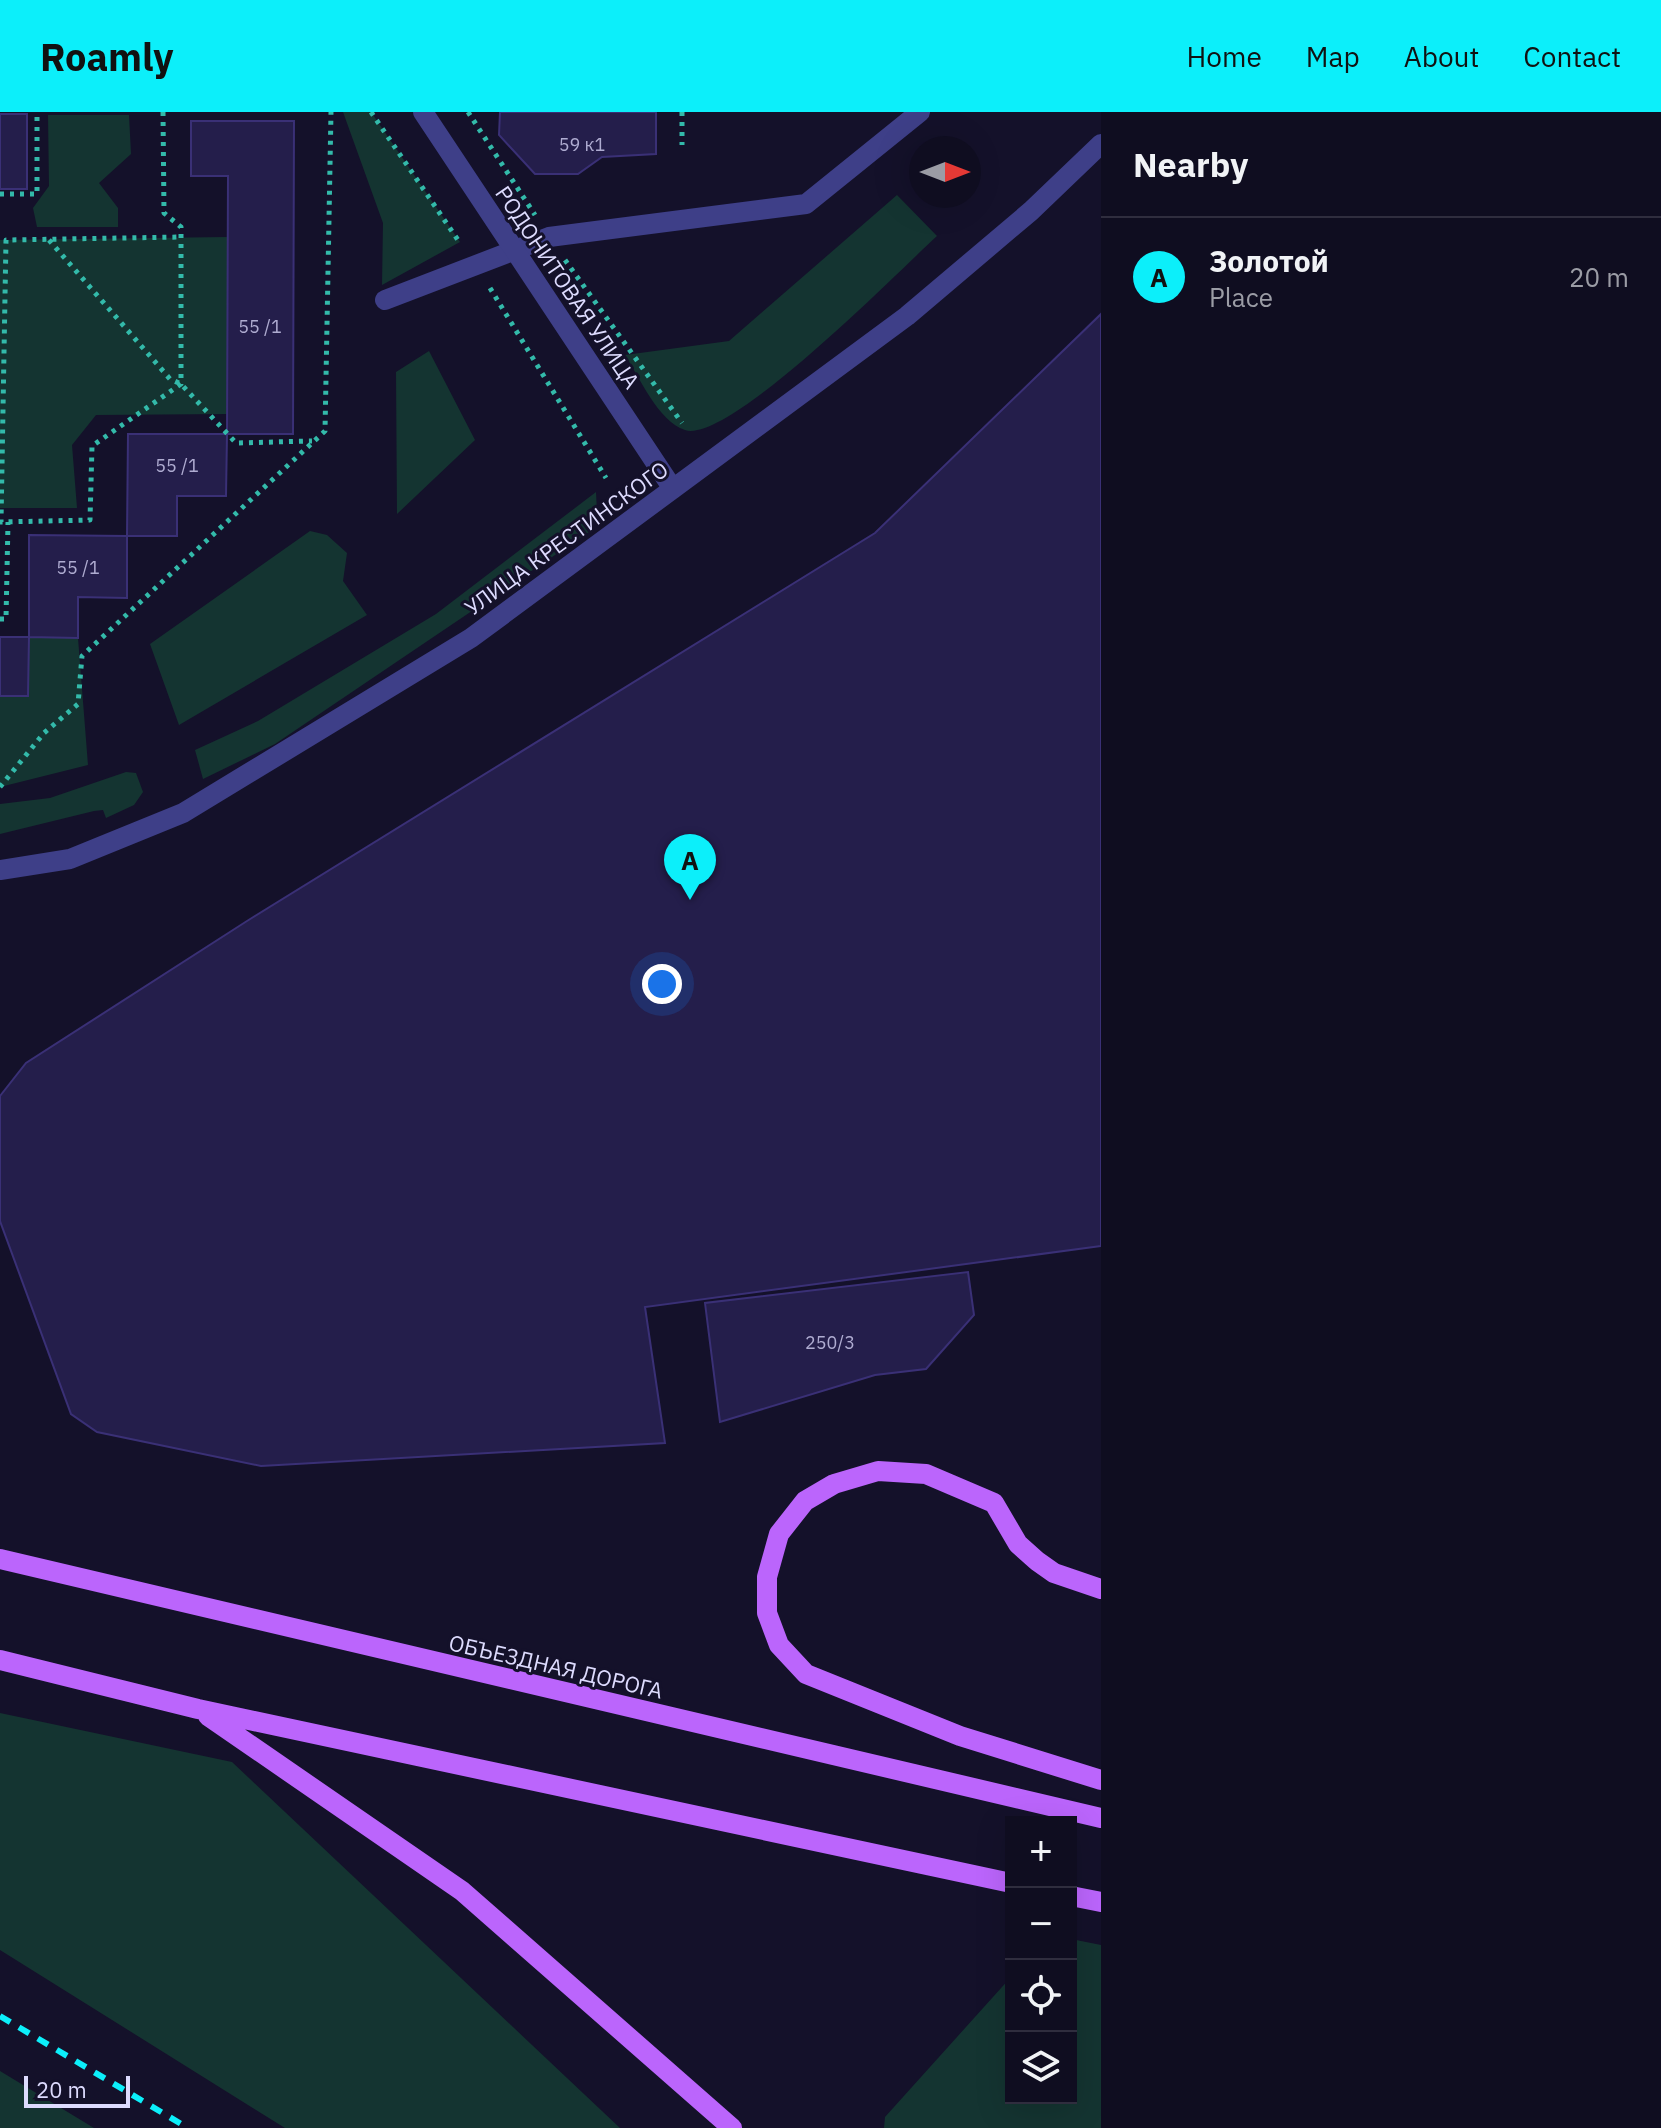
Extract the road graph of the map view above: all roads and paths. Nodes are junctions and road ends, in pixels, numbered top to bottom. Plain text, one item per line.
1 (37, 112) edge
2 (163, 112) edge
3 (331, 112) edge
4 (371, 112) edge
5 (423, 112) edge
6 (468, 112) edge
7 (682, 112) edge
8 (920, 112) edge
9 (1101, 144) edge
10 (682, 145) dead end
11 (0, 194) edge
12 (181, 237) junction
13 (549, 237) junction
14 (49, 239) junction
15 (515, 250) junction
16 (475, 265) junction
17 (385, 300) dead end
18 (181, 384) junction
19 (682, 423) dead end
20 (313, 441) junction
21 (606, 478) dead end
22 (673, 489) junction
23 (8, 522) junction
24 (0, 619) edge
25 (0, 787) edge
26 (0, 870) edge
27 (0, 1559) edge
28 (1101, 1589) edge
29 (0, 1660) edge
30 (198, 1709) junction
31 (1101, 1780) edge
32 (1101, 1818) edge
33 (1005, 1882) edge
34 (1077, 1897) edge
35 (1101, 1902) edge
36 (732, 2128) edge

1 - 11 path
2 - 12 path
3 - 20 path
4 - 16 path
5 - 15 street, РОДОНИТОВАЯ УЛИЦА
6 - 13 path
7 - 10 path
8 - 13 street
9 - 22 street, УЛИЦА КРЕСТИНСКОГО
12 - 14 path
12 - 18 path
13 - 15 street
13 - 19 path
14 - 18 path
14 - 23 path
15 - 16 street
15 - 22 street, РОДОНИТОВАЯ УЛИЦА
16 - 17 street
16 - 21 path
18 - 20 path
18 - 23 path
20 - 25 path
22 - 26 street, УЛИЦА КРЕСТИНСКОГО
23 - 24 path
27 - 32 main road, ОБЪЕЗДНАЯ ДОРОГА
28 - 31 main road
29 - 30 main road
30 - 33 main road
30 - 36 main road
34 - 35 main road

